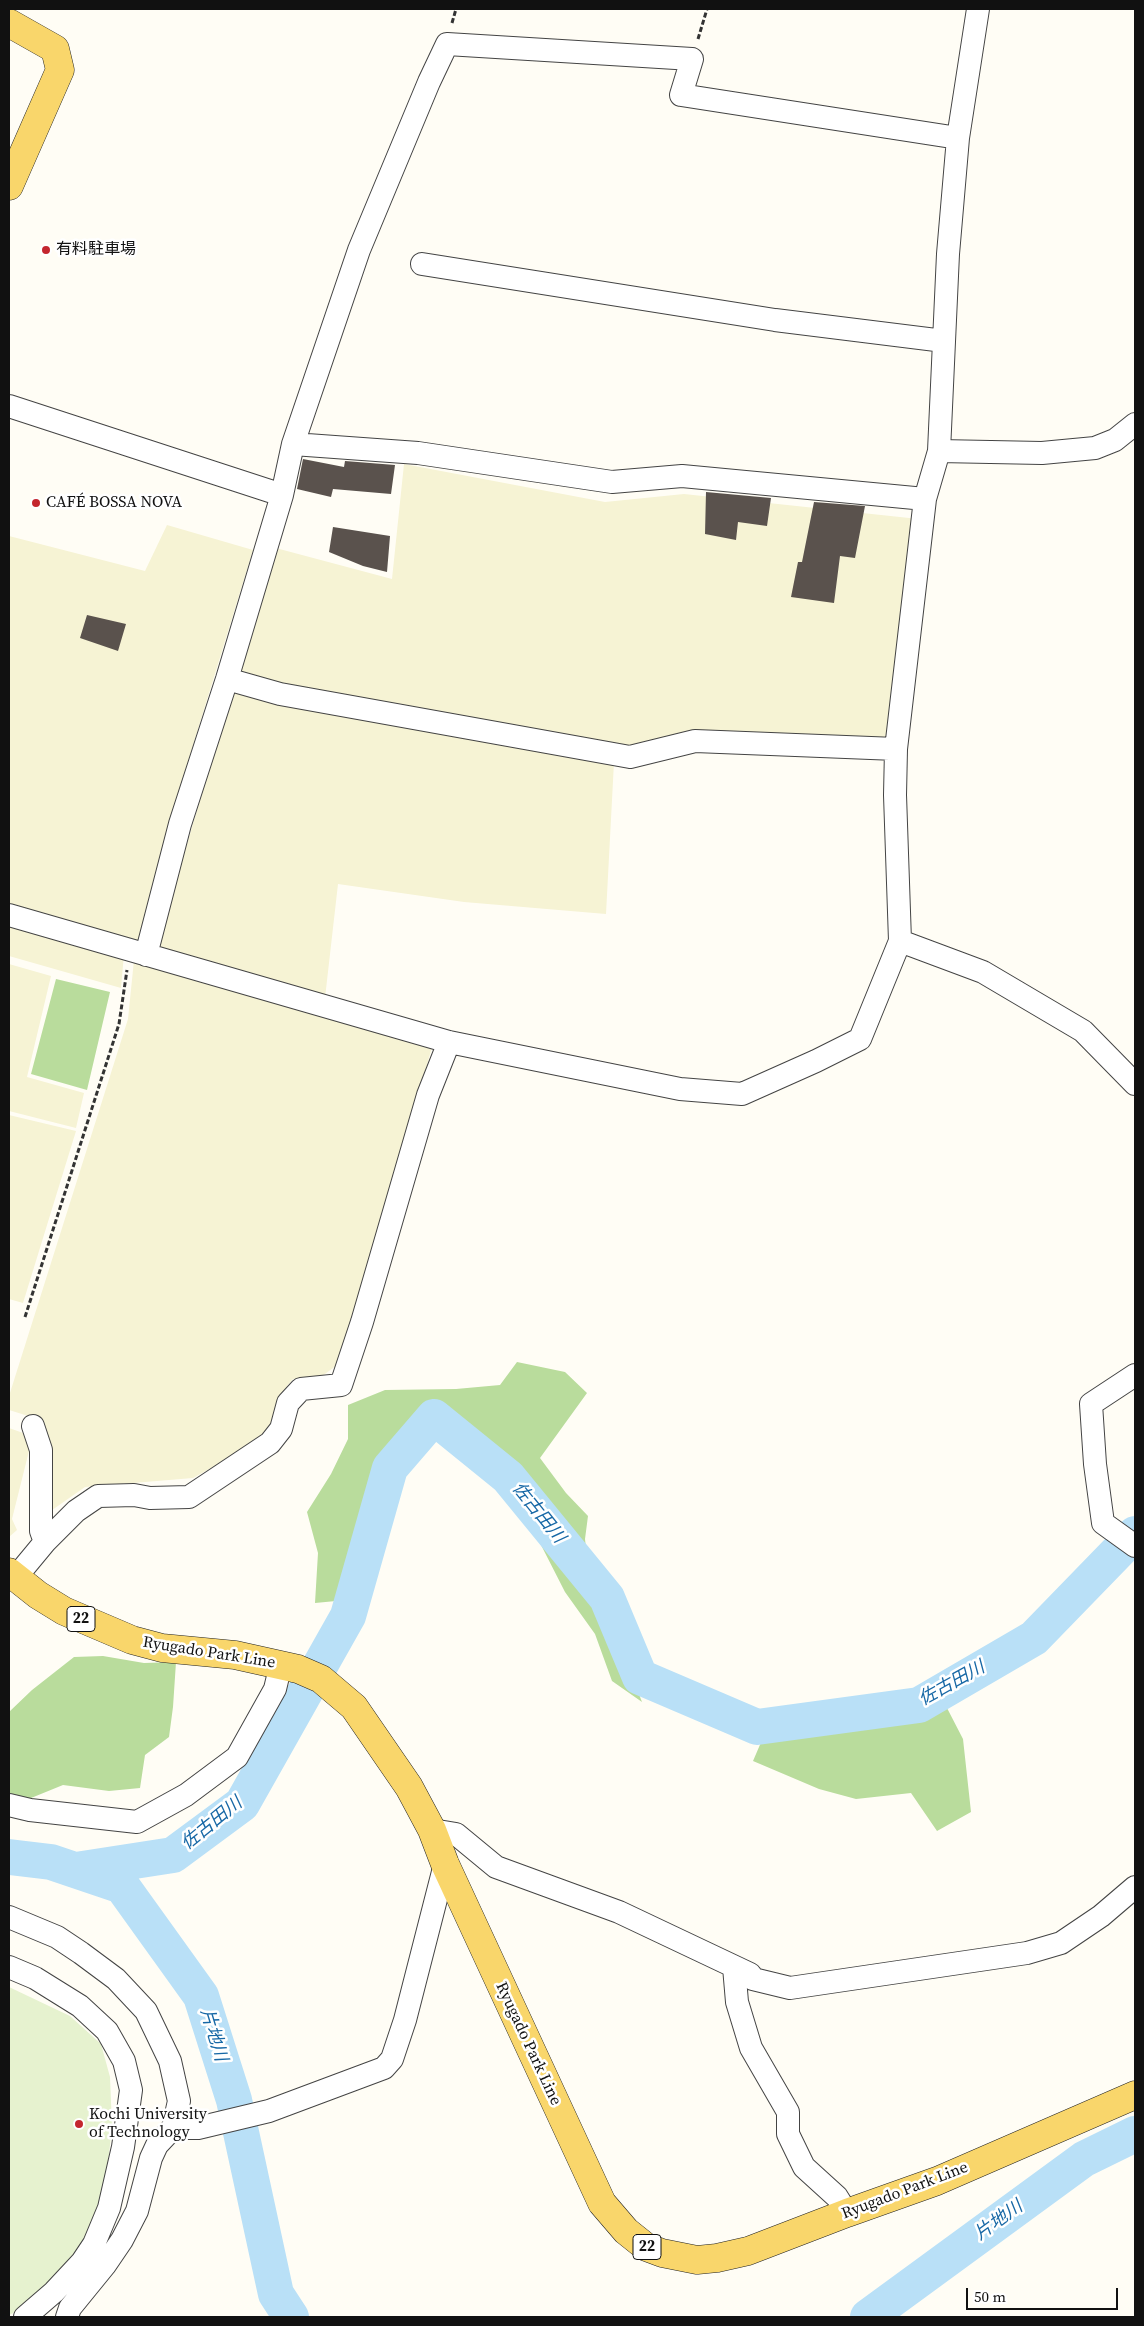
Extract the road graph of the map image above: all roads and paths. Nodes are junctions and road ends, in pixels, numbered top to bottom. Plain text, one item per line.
1 (707, 9) edge
2 (978, 9) edge
3 (9, 23) edge
4 (692, 60) junction
5 (958, 138) junction
6 (9, 186) edge
7 (422, 264) dead end
8 (944, 341) junction
9 (9, 406) edge
10 (1135, 424) edge
11 (293, 444) junction
12 (939, 451) junction
13 (282, 495) junction
14 (925, 499) junction
15 (227, 679) junction
16 (896, 749) junction
17 (9, 915) edge
18 (900, 941) junction
19 (138, 952) junction
20 (449, 1042) junction
21 (1135, 1084) edge
22 (26, 1317) dead end
23 (1135, 1375) edge
24 (33, 1426) dead end
25 (45, 1542) junction
26 (1135, 1546) edge
27 (12, 1574) edge
28 (290, 1667) junction
29 (9, 1805) edge
30 (432, 1830) junction
31 (445, 1864) junction
32 (1135, 1887) edge
33 (9, 1917) edge
34 (9, 1967) edge
35 (734, 1967) junction
36 (1135, 2095) edge
37 (173, 2128) junction
38 (847, 2213) junction
39 (78, 2281) junction
40 (25, 2317) edge
41 (67, 2317) edge

1 - 4 path
2 - 5 street
3 - 6 main road
4 - 5 street
4 - 11 street
5 - 8 street
7 - 8 street
8 - 12 street
9 - 13 street
10 - 12 street
11 - 13 street
11 - 14 street
12 - 14 street
13 - 15 street
14 - 16 street
15 - 16 street
15 - 19 street
16 - 18 street
17 - 19 street
18 - 20 street
18 - 21 street
19 - 20 street
19 - 22 path
20 - 25 street
23 - 26 street
24 - 25 street
25 - 27 street
27 - 28 main road, Ryugado Park Line / 22
28 - 29 street
28 - 30 main road, Ryugado Park Line / 22
30 - 31 main road, Ryugado Park Line / 22
30 - 35 street
31 - 37 street
31 - 38 main road, Ryugado Park Line / 22
32 - 35 street
33 - 37 street
34 - 39 street
35 - 38 street
36 - 38 main road, Ryugado Park Line / 22
37 - 39 street
39 - 40 street
39 - 41 street

